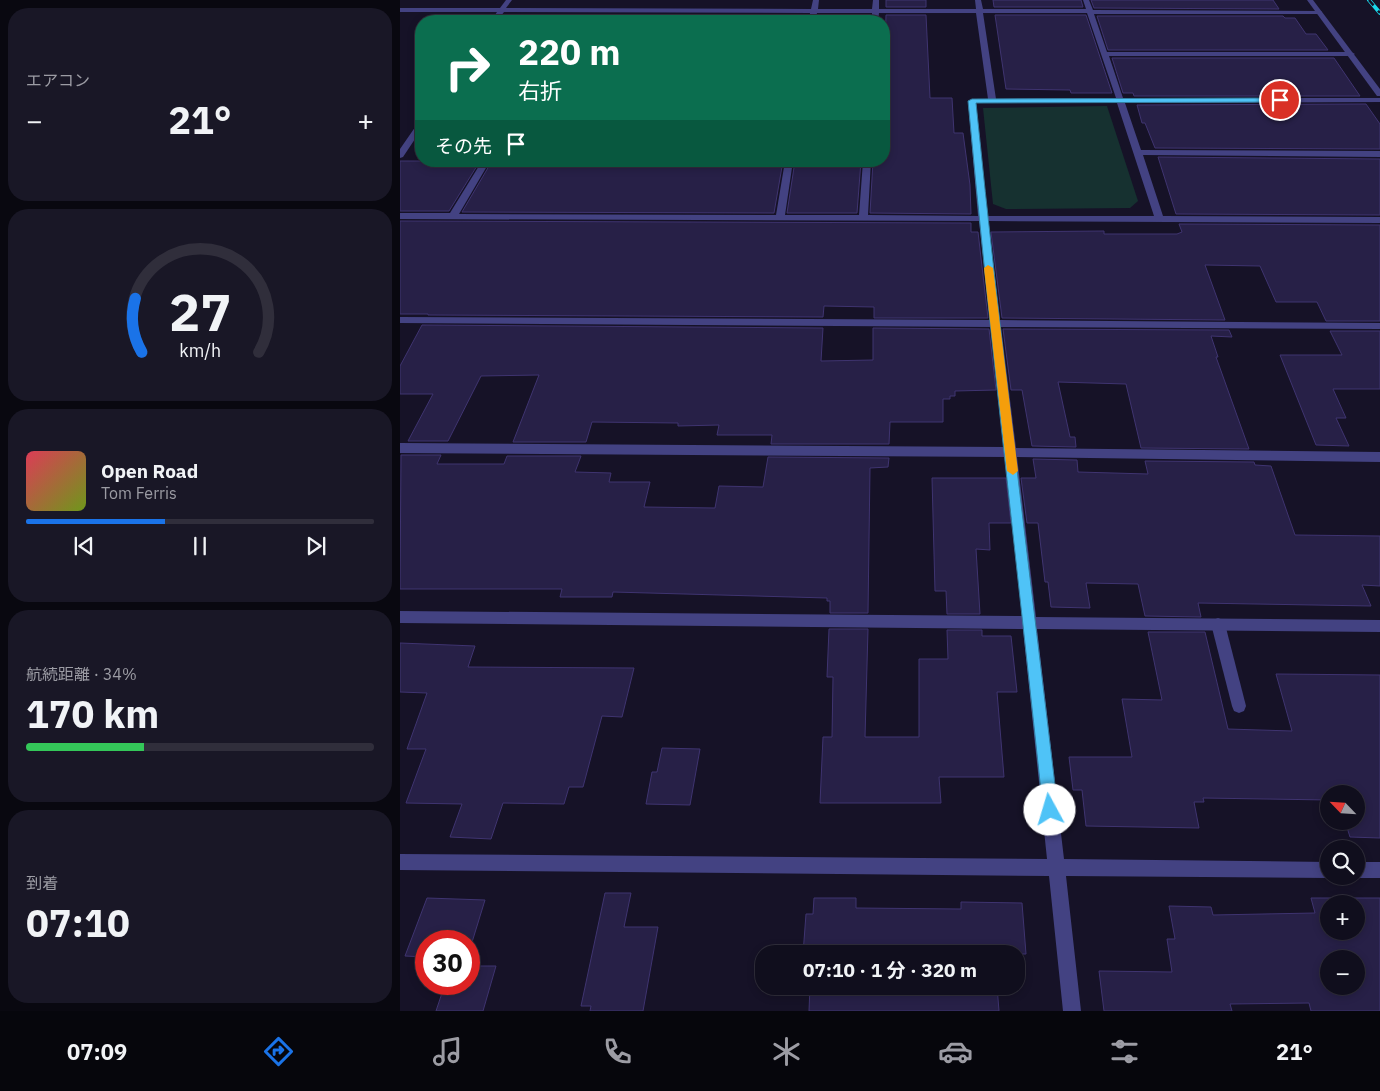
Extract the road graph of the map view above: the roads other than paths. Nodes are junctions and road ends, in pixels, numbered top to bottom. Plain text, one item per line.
1 (509, 0) edge
2 (723, 0) edge
3 (816, 0) edge
4 (876, 0) edge
5 (978, 0) edge
6 (1086, 0) edge
7 (1310, 0) edge
8 (400, 10) edge
9 (502, 10) junction
10 (719, 11) junction
11 (814, 11) junction
12 (875, 12) junction
13 (979, 12) junction
14 (1090, 12) junction
15 (1319, 12) junction
16 (498, 15) edge
17 (813, 15) edge
18 (1105, 54) junction
19 (1351, 54) junction
20 (1380, 94) edge
21 (1380, 100) edge
22 (992, 101) junction
23 (1121, 101) junction
24 (415, 134) edge
25 (1138, 152) junction
26 (1380, 154) edge
27 (400, 155) edge
28 (482, 167) edge
29 (788, 167) edge
30 (867, 167) edge
31 (400, 216) edge
32 (453, 216) junction
33 (780, 218) junction
34 (863, 218) junction
35 (983, 218) junction
36 (1159, 219) junction
37 (1380, 220) edge
38 (400, 320) edge
39 (994, 324) junction
40 (1380, 326) edge
41 (400, 448) edge
42 (1011, 452) junction
43 (1380, 457) edge
44 (400, 616) edge
45 (1030, 622) junction
46 (1218, 624) junction
47 (1380, 626) edge
48 (1239, 706) dead end
49 (400, 862) edge
50 (1057, 867) junction
51 (1320, 870) edge
52 (1365, 870) edge
53 (1380, 870) edge
54 (1072, 1011) edge

1 - 9 street
2 - 10 street
3 - 11 street
4 - 12 street
5 - 13 street
6 - 14 street
7 - 15 street
8 - 9 street
9 - 10 street
9 - 16 street
10 - 11 street
11 - 12 street
11 - 17 street
12 - 13 street
13 - 14 street
13 - 22 street
14 - 15 street
14 - 18 street
15 - 19 street
18 - 19 street
18 - 23 street
19 - 20 street
21 - 23 street
22 - 23 street
22 - 35 street
23 - 25 street
24 - 27 street
25 - 26 street
25 - 36 street
28 - 32 street
29 - 33 street
30 - 34 street
31 - 32 street
32 - 33 street
33 - 34 street
34 - 35 street
35 - 36 street
35 - 39 street
36 - 37 street
38 - 39 street
39 - 40 street
39 - 42 street
41 - 42 street
42 - 43 street
42 - 45 street
44 - 45 street
45 - 46 street
45 - 50 street
46 - 47 street
46 - 48 street
49 - 50 street
50 - 51 street
50 - 54 street
52 - 53 street

